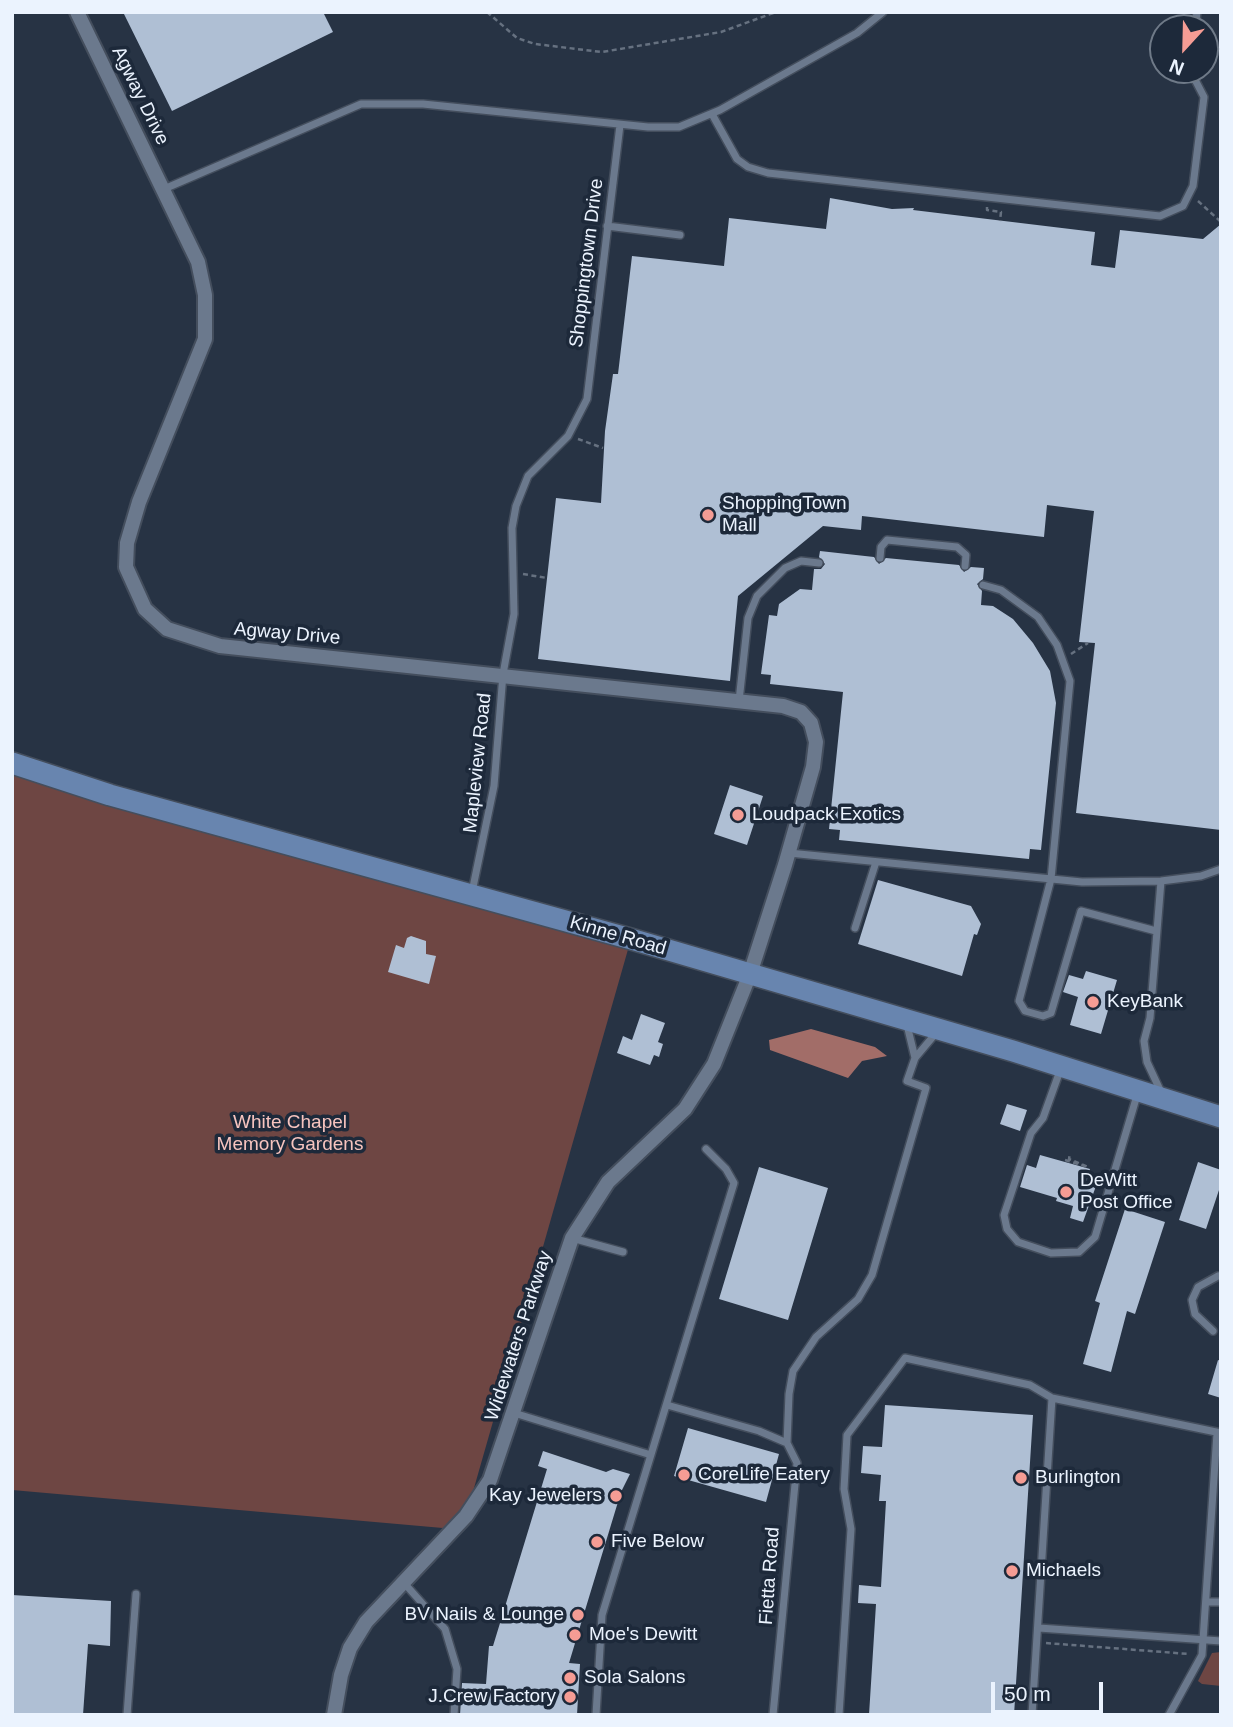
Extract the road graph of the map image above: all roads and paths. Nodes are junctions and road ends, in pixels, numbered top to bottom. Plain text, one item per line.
1 (77, 12) edge
2 (487, 12) edge
3 (776, 12) edge
4 (883, 12) edge
5 (1197, 84) edge
6 (712, 114) junction
7 (620, 125) junction
8 (164, 189) junction
9 (1191, 194) junction
10 (1221, 222) edge
11 (607, 226) junction
12 (680, 235) dead end
13 (568, 436) junction
14 (603, 449) dead end
15 (880, 558) dead end
16 (819, 563) dead end
17 (965, 566) dead end
18 (514, 572) junction
19 (547, 578) dead end
20 (983, 585) dead end
21 (1088, 643) dead end
22 (1062, 659) junction
23 (503, 674) junction
24 (739, 701) junction
25 (12, 764) edge
26 (789, 853) junction
27 (876, 862) junction
28 (1221, 869) edge
29 (1051, 879) junction
30 (1161, 881) junction
31 (471, 896) junction
32 (855, 928) dead end
33 (1156, 931) junction
34 (750, 974) junction
35 (906, 1021) junction
36 (938, 1030) junction
37 (915, 1058) junction
38 (1061, 1067) junction
39 (1138, 1091) junction
40 (1164, 1099) junction
41 (1221, 1117) edge
42 (706, 1149) dead end
43 (1065, 1161) joint
44 (572, 1238) junction
45 (623, 1252) dead end
46 (1218, 1276) dead end
47 (1213, 1331) dead end
48 (1052, 1398) junction
49 (667, 1405) junction
50 (514, 1413) junction
51 (1219, 1433) edge
52 (787, 1443) junction
53 (651, 1455) junction
54 (405, 1584) junction
55 (136, 1594) dead end
56 (1206, 1602) junction
57 (1221, 1602) edge
58 (1039, 1628) junction
59 (1203, 1639) junction
60 (1221, 1641) edge
61 (1038, 1643) junction
62 (1202, 1656) junction
63 (127, 1715) edge
64 (334, 1715) edge
65 (454, 1715) edge
66 (596, 1715) edge
67 (773, 1715) edge
68 (839, 1715) edge
69 (1032, 1715) edge
70 (1169, 1715) edge

1 - 8 street, Agway Drive
2 - 3 path
4 - 6 lane
5 - 9 lane
6 - 7 lane
6 - 9 lane
7 - 8 lane
7 - 11 lane, Shoppingtown Drive
8 - 23 street, Agway Drive
9 - 10 path
11 - 12 lane
11 - 13 lane, Shoppingtown Drive
13 - 14 path
13 - 18 lane, Shoppingtown Drive
15 - 17 lane
16 - 24 lane
18 - 19 path
18 - 23 lane, Shoppingtown Drive
20 - 22 lane
21 - 22 path
22 - 29 lane
23 - 24 street, Agway Drive
23 - 31 lane, Mapleview Road
24 - 26 street, Agway Drive
25 - 31 street, Kinne Road
26 - 27 lane
26 - 34 street, Agway Drive
27 - 29 lane
27 - 32 lane
28 - 30 lane
29 - 30 lane
29 - 33 lane
30 - 33 lane
31 - 34 street, Kinne Road
33 - 40 lane
34 - 35 street, Kinne Road
34 - 44 street, Widewaters Parkway
35 - 36 street, Kinne Road
35 - 37 lane
36 - 37 lane
36 - 38 street, Kinne Road
37 - 52 lane, Fietta Road
38 - 39 street, Kinne Road
38 - 39 lane
39 - 40 street, Kinne Road
40 - 41 street, Kinne Road
42 - 49 lane
43 - 43 path
44 - 45 lane
44 - 50 street, Widewaters Parkway
46 - 47 lane
48 - 51 lane
48 - 58 lane
48 - 68 lane
49 - 52 lane
49 - 53 lane
50 - 53 lane
50 - 54 street, Widewaters Parkway
51 - 56 lane
52 - 67 lane, Fietta Road
53 - 66 lane
54 - 64 street, Widewaters Parkway
54 - 65 lane
55 - 63 lane
56 - 57 lane
56 - 59 lane
58 - 59 lane
58 - 61 lane
59 - 60 lane
59 - 62 lane
61 - 62 path
61 - 69 lane
62 - 70 lane

